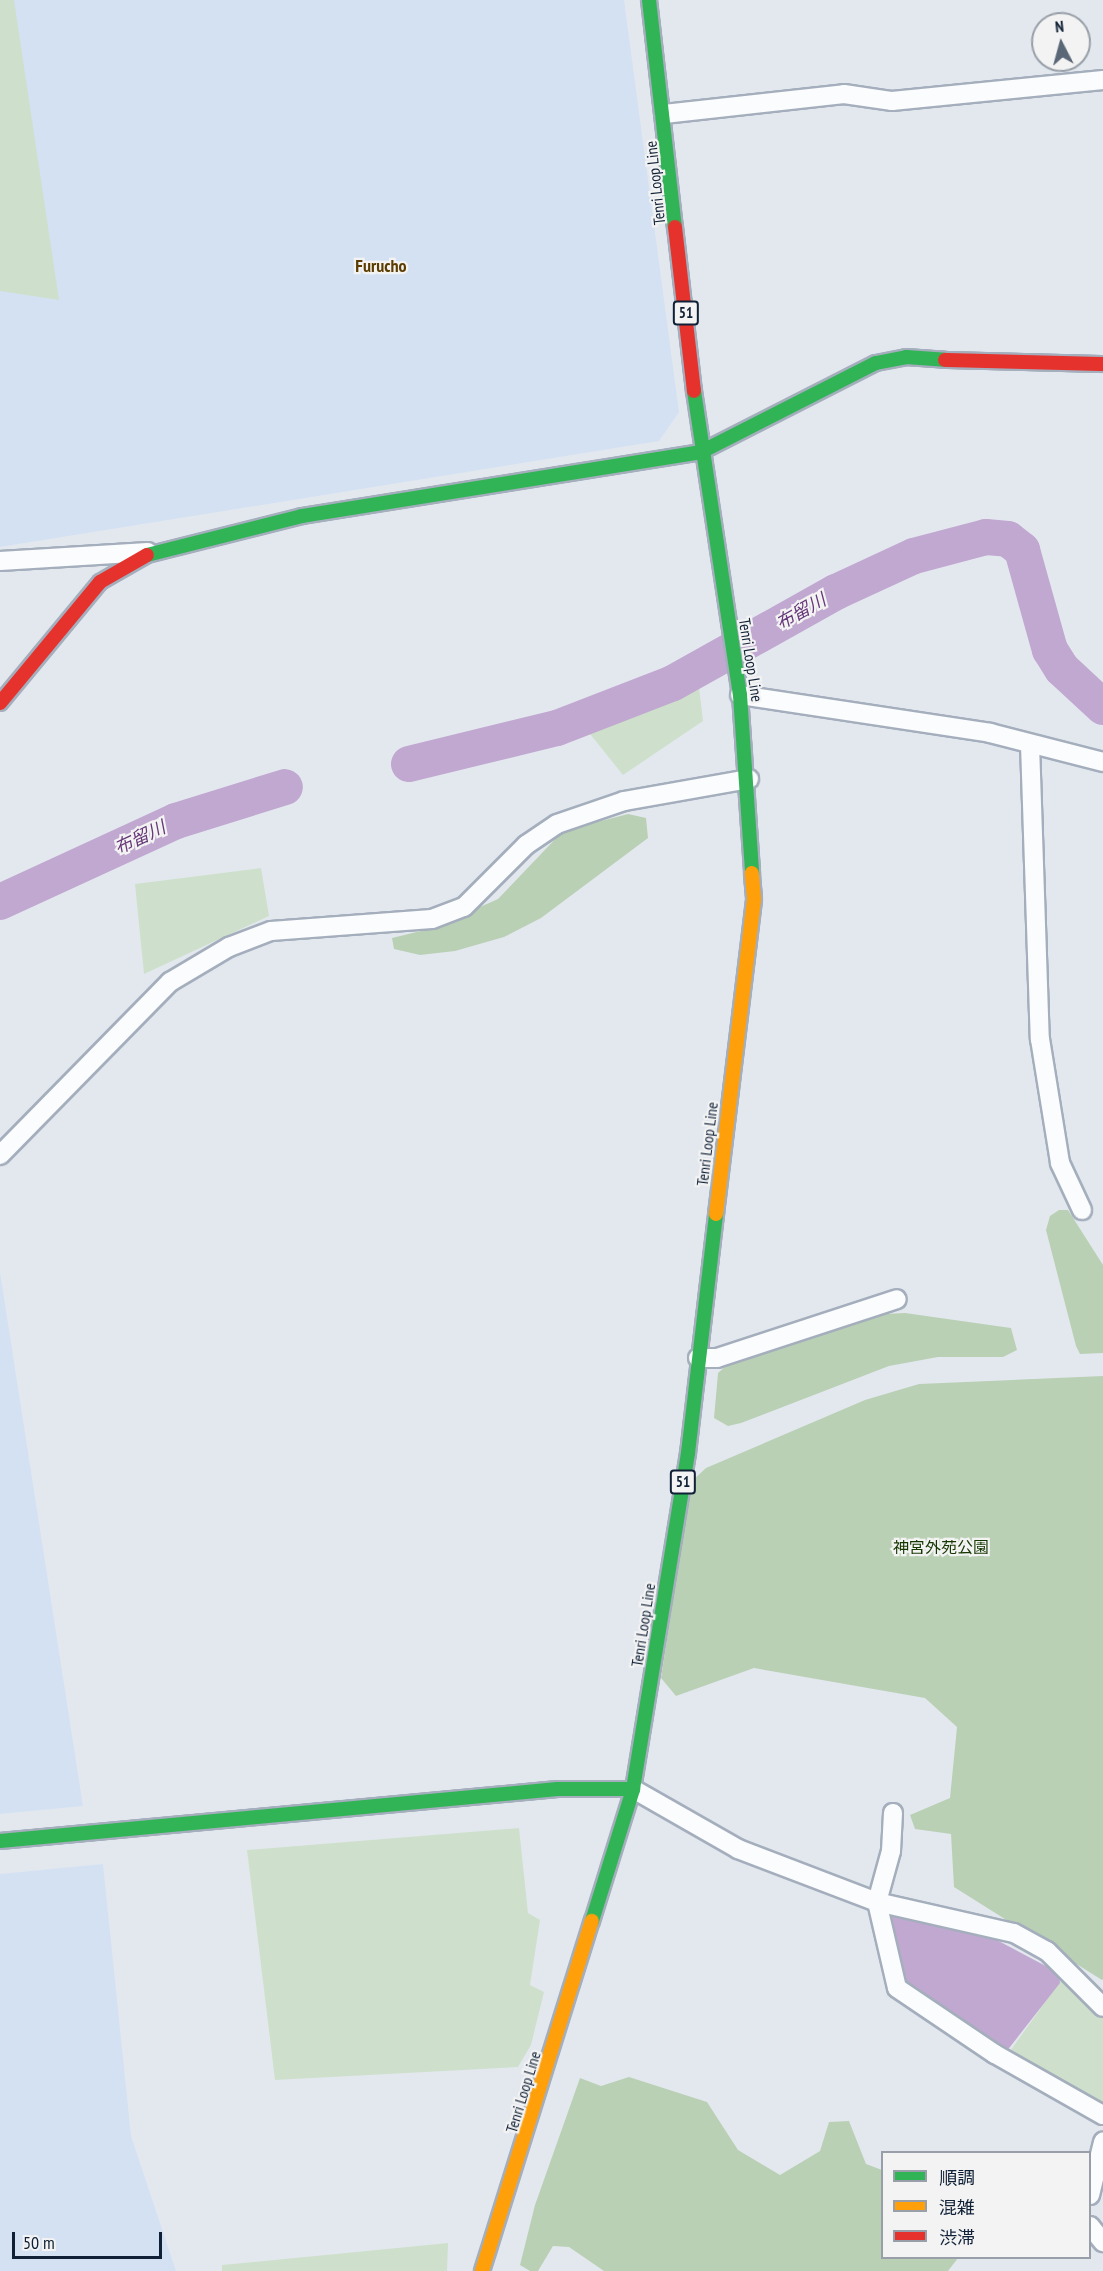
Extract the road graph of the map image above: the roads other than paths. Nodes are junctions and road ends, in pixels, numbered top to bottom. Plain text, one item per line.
1 (649, 0) edge
2 (1103, 80) edge
3 (664, 114) junction
4 (1103, 363) edge
5 (701, 452) junction
6 (153, 552) junction
7 (0, 561) edge
8 (740, 695) junction
9 (0, 703) edge
10 (1030, 744) junction
11 (1103, 762) edge
12 (748, 779) junction
13 (0, 1155) edge
14 (1082, 1210) dead end
15 (897, 1299) dead end
16 (698, 1358) junction
17 (633, 1789) junction
18 (893, 1813) dead end
19 (0, 1841) edge
20 (877, 1902) junction
21 (1103, 2007) edge
22 (1103, 2115) edge
23 (1103, 2142) edge
24 (1091, 2187) edge
25 (1091, 2228) edge
26 (1103, 2242) edge
27 (482, 2271) edge

1 - 3 main road, Tenri Loop Line / 51
2 - 3 street
3 - 5 main road, Tenri Loop Line / 51
4 - 5 main road
5 - 6 main road
5 - 8 main road, Tenri Loop Line / 51
6 - 7 street
6 - 9 main road
8 - 10 street
8 - 12 main road, Tenri Loop Line / 51
10 - 11 street
10 - 14 street
12 - 13 street
12 - 16 main road, Tenri Loop Line / 51
15 - 16 street
16 - 17 main road, Tenri Loop Line / 51
17 - 19 main road
17 - 20 street
17 - 27 main road, Tenri Loop Line / 51
18 - 20 street
20 - 21 street
20 - 22 street
23 - 24 street
25 - 26 street

